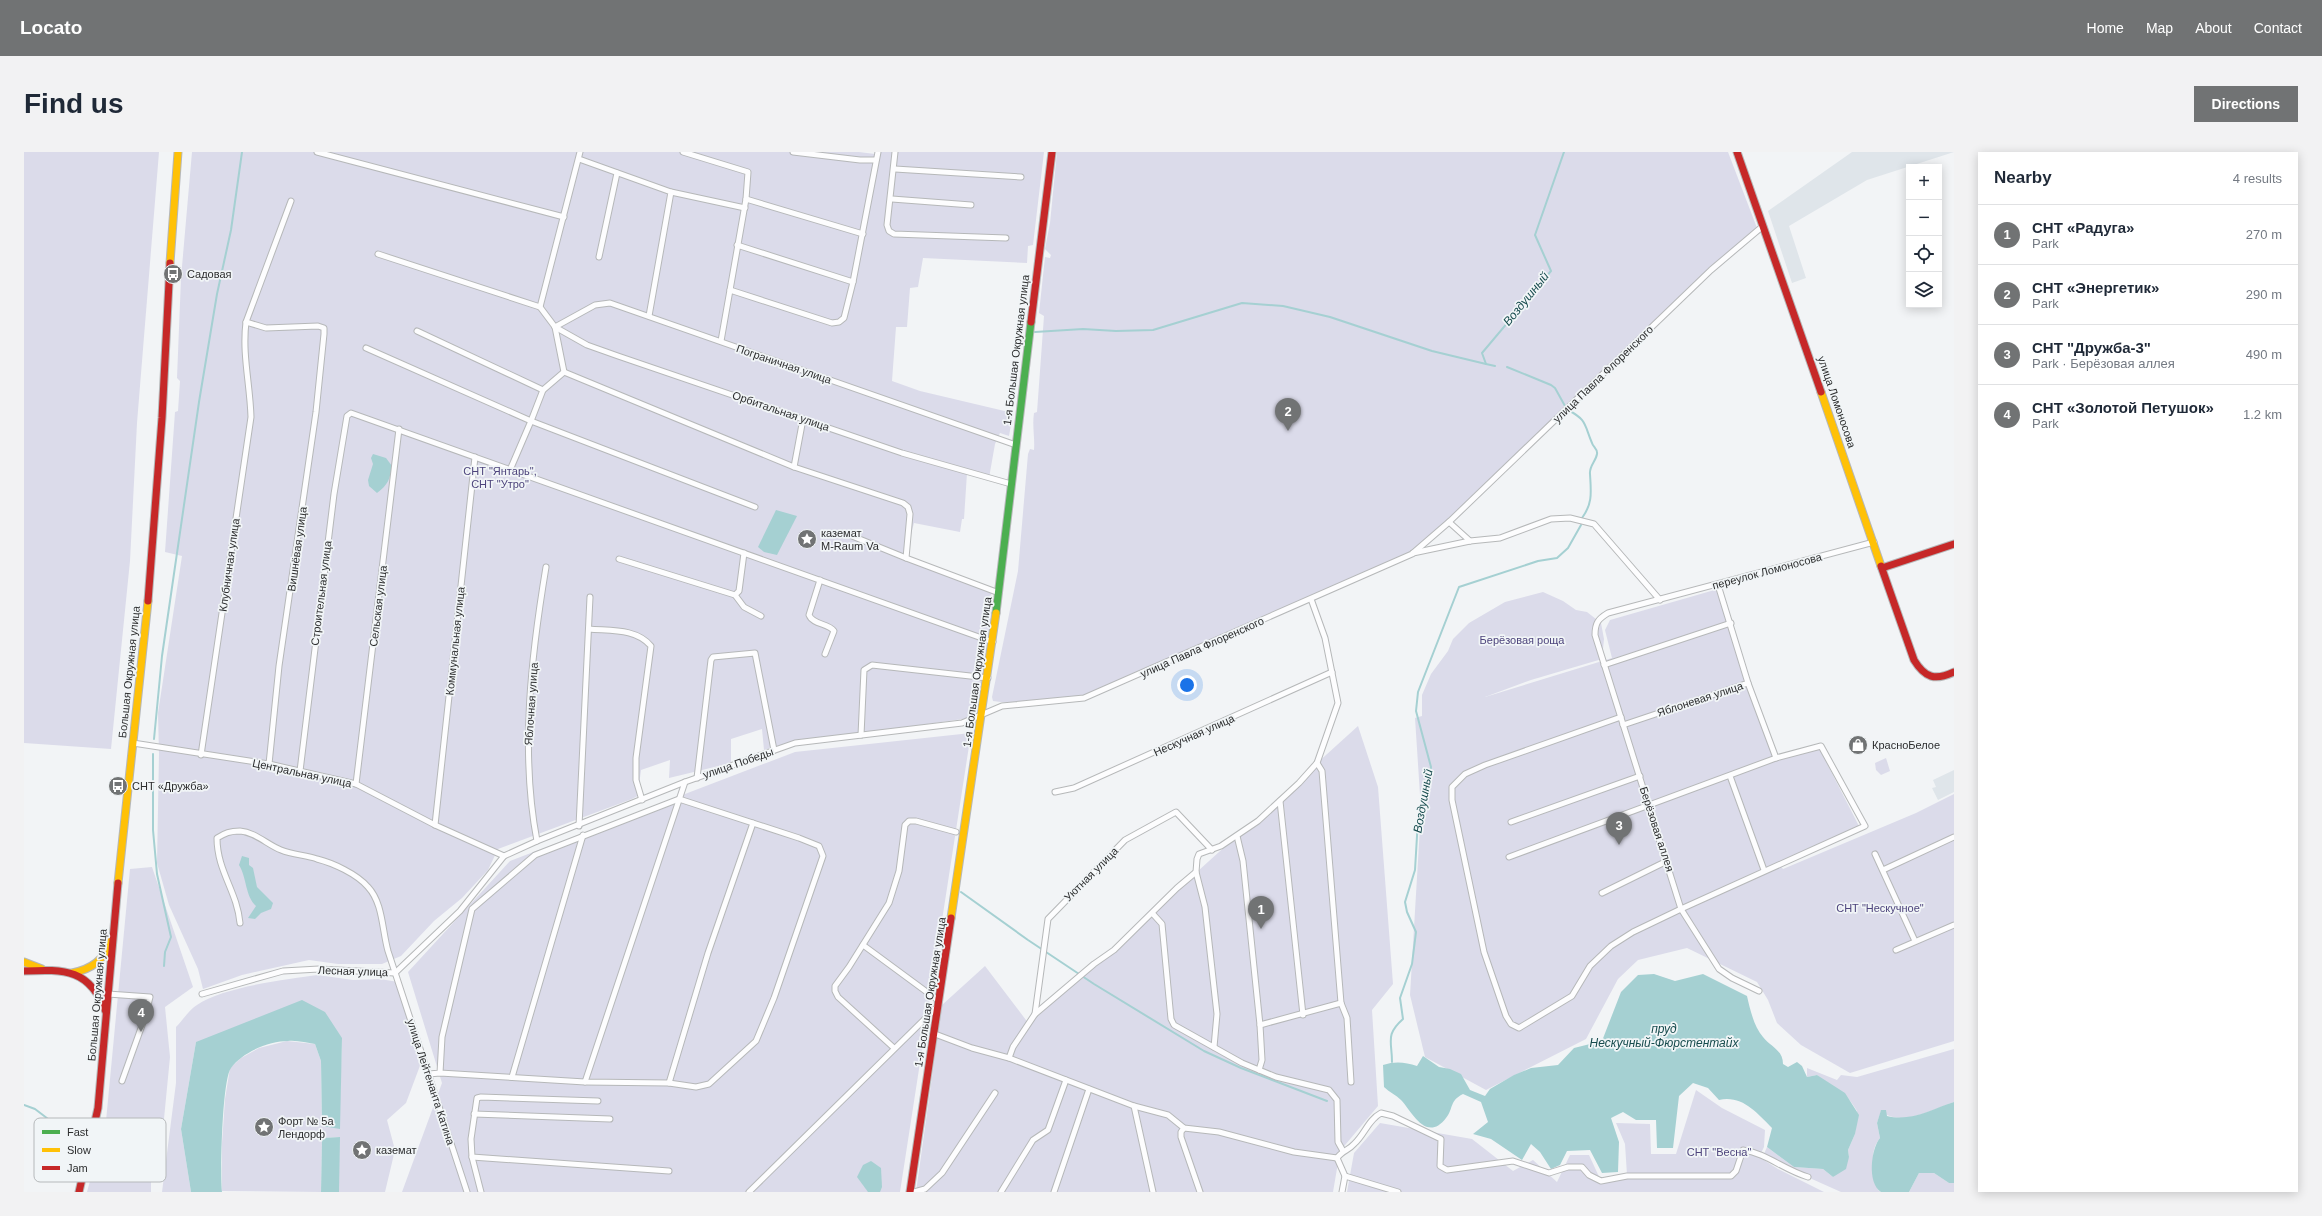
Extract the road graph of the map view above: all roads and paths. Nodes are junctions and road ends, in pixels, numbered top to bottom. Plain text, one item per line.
1 (178, 152) edge
2 (317, 152) edge
3 (580, 152) edge
4 (683, 152) edge
5 (793, 152) edge
6 (878, 152) edge
7 (895, 152) edge
8 (1052, 152) edge
9 (1737, 152) edge
10 (579, 159) junction
11 (875, 160) junction
12 (895, 169) junction
13 (617, 173) junction
14 (1021, 177) dead end
15 (671, 192) junction
16 (746, 199) junction
17 (892, 199) junction
18 (291, 201) dead end
19 (971, 205) dead end
20 (744, 208) junction
21 (564, 217) junction
22 (1762, 228) junction
23 (863, 234) junction
24 (1006, 238) dead end
25 (737, 245) junction
26 (378, 254) dead end
27 (599, 257) dead end
28 (853, 282) junction
29 (730, 290) junction
30 (540, 307) junction
31 (649, 316) junction
32 (246, 322) junction
33 (556, 327) junction
34 (417, 331) dead end
35 (721, 341) junction
36 (366, 348) dead end
37 (564, 372) junction
38 (543, 390) junction
39 (803, 419) junction
40 (531, 420) junction
41 (399, 429) junction
42 (1016, 445) junction
43 (474, 457) junction
44 (794, 467) junction
45 (510, 470) junction
46 (1011, 484) junction
47 (755, 507) dead end
48 (1449, 522) junction
49 (852, 536) dead end
50 (1470, 541) junction
51 (1874, 542) junction
52 (1954, 544) edge
53 (744, 553) junction
54 (1412, 554) junction
55 (906, 558) junction
56 (619, 559) dead end
57 (546, 567) dead end
58 (1882, 568) junction
59 (820, 580) junction
60 (1718, 584) junction
61 (999, 593) junction
62 (735, 595) junction
63 (590, 597) dead end
64 (1311, 599) junction
65 (1660, 600) junction
66 (761, 616) dead end
67 (1731, 623) junction
68 (589, 630) junction
69 (993, 642) junction
70 (825, 654) dead end
71 (1604, 665) junction
72 (1332, 672) junction
73 (1954, 672) edge
74 (988, 678) junction
75 (1748, 683) junction
76 (984, 714) junction
77 (1621, 717) junction
78 (1623, 725) junction
79 (861, 735) junction
80 (133, 743) junction
81 (774, 750) junction
82 (201, 755) junction
83 (1776, 758) junction
84 (1317, 762) junction
85 (269, 764) junction
86 (300, 771) junction
87 (1640, 776) junction
88 (1730, 776) junction
89 (697, 778) junction
90 (685, 782) junction
91 (356, 784) junction
92 (1055, 792) dead end
93 (679, 799) junction
94 (642, 800) junction
95 (1280, 801) junction
96 (1650, 806) junction
97 (1512, 822) dead end
98 (753, 823) junction
99 (435, 825) junction
100 (579, 826) junction
101 (956, 832) dead end
102 (583, 836) junction
103 (1237, 836) junction
104 (1954, 837) edge
105 (537, 841) junction
106 (1212, 850) junction
107 (1875, 854) dead end
108 (504, 856) junction
109 (1509, 857) dead end
110 (1667, 861) junction
111 (1764, 870) junction
112 (1883, 870) junction
113 (1196, 872) junction
114 (1602, 893) dead end
115 (1681, 909) junction
116 (1153, 914) junction
117 (240, 923) dead end
118 (1954, 924) edge
119 (113, 933) junction
120 (1916, 941) junction
121 (863, 945) junction
122 (1896, 950) dead end
123 (24, 962) edge
124 (42, 969) junction
125 (24, 971) edge
126 (71, 973) junction
127 (395, 973) junction
128 (1758, 991) dead end
129 (108, 994) junction
130 (202, 994) dead end
131 (939, 1003) junction
132 (1341, 1003) junction
133 (106, 1014) junction
134 (1035, 1014) junction
135 (1303, 1015) junction
136 (1260, 1025) junction
137 (935, 1034) junction
138 (1214, 1047) junction
139 (894, 1048) junction
140 (1008, 1058) junction
141 (1259, 1070) junction
142 (440, 1073) junction
143 (429, 1074) junction
144 (512, 1077) junction
145 (1066, 1080) junction
146 (122, 1081) dead end
147 (585, 1082) junction
148 (1352, 1082) dead end
149 (669, 1083) junction
150 (1089, 1089) junction
151 (995, 1093) dead end
152 (598, 1101) dead end
153 (1134, 1106) junction
154 (474, 1114) junction
155 (96, 1118) edge
156 (610, 1119) dead end
157 (1184, 1128) junction
158 (1343, 1151) junction
159 (472, 1158) junction
160 (1337, 1158) junction
161 (669, 1171) dead end
162 (1345, 1176) junction
163 (1808, 1177) dead end
164 (81, 1182) edge
165 (79, 1192) edge
166 (468, 1192) edge
167 (481, 1192) edge
168 (749, 1192) edge
169 (910, 1192) edge
170 (914, 1192) edge
171 (1001, 1192) edge
172 (1054, 1192) edge
173 (1153, 1192) edge
174 (1200, 1192) edge
175 (1342, 1192) edge
176 (1398, 1192) edge

1 - 80 main road, Большая Окружная улица
2 - 21 street
3 - 10 street
4 - 16 street
5 - 11 street
6 - 11 street
7 - 12 street
8 - 42 main road, 1-я Большая Окружная улица
9 - 22 main road, улица Ломоносова
10 - 13 street
10 - 21 street
11 - 23 street
12 - 14 street
12 - 17 street
13 - 15 street
13 - 27 street
15 - 20 street
15 - 31 street
16 - 20 street
16 - 23 street
17 - 19 street
17 - 24 street
18 - 32 street, Клубничная улица
20 - 25 street
21 - 30 street
22 - 48 street, улица Павла Флоренского
22 - 51 main road, улица Ломоносова
23 - 28 street
25 - 28 street
25 - 29 street
26 - 30 street
28 - 29 street
29 - 35 street
30 - 33 street
31 - 33 street, Пограничная улица
31 - 35 street, Пограничная улица
32 - 82 street, Клубничная улица
32 - 85 street, Вишнёвая улица
33 - 37 street
33 - 39 street, Орбитальная улица
34 - 38 street
35 - 42 street, Пограничная улица
36 - 40 street
37 - 38 street
37 - 44 street
38 - 40 street
39 - 44 street
39 - 46 street, Орбитальная улица
40 - 45 street
40 - 47 street
41 - 43 street
41 - 86 street, Строительная улица
41 - 91 street, Сельская улица
42 - 46 main road, 1-я Большая Окружная улица
43 - 45 street
43 - 99 street, Коммунальная улица
44 - 55 street
45 - 53 street
46 - 61 main road, 1-я Большая Окружная улица
48 - 50 street
48 - 54 street, улица Павла Флоренского
49 - 55 street
50 - 54 street, улица Павла Флоренского
50 - 65 street, улица Павла Флоренского
51 - 58 main road, улица Ломоносова
51 - 60 street, переулок Ломоносова
52 - 58 main road
53 - 59 street
53 - 62 street
54 - 64 street, улица Павла Флоренского
55 - 61 street
56 - 62 street
57 - 105 street, Яблочная улица
58 - 73 main road, улица Ломоносова
59 - 69 street
59 - 70 street
60 - 65 street, переулок Ломоносова
60 - 67 street, Яблоневая улица
61 - 69 main road, 1-я Большая Окружная улица
62 - 66 street
63 - 68 street
64 - 72 street
64 - 76 street, улица Павла Флоренского
65 - 71 street, Берёзовая аллея
67 - 71 street
67 - 75 street, Яблоневая улица
68 - 94 street
68 - 100 street
69 - 74 main road, 1-я Большая Окружная улица
71 - 77 street, Берёзовая аллея
72 - 84 street
72 - 92 street, Нескучная улица
74 - 76 main road, 1-я Большая Окружная улица
74 - 79 street
75 - 78 street, Яблоневая улица
75 - 83 street
76 - 79 street, улица Победы
76 - 131 main road, 1-я Большая Окружная улица
77 - 78 street, Берёзовая аллея
77 - 115 street
78 - 87 street, Берёзовая аллея
79 - 81 street, улица Победы
80 - 82 street, Центральная улица
80 - 119 main road, Большая Окружная улица
81 - 89 street, улица Победы
81 - 89 street
82 - 85 street, Центральная улица
83 - 88 street
83 - 111 street
84 - 95 street
84 - 132 street
85 - 86 street, Центральная улица
86 - 91 street, Центральная улица
87 - 96 street, Берёзовая аллея
87 - 97 street
88 - 96 street
88 - 111 street
89 - 90 street, улица Победы
90 - 93 street
90 - 94 street, улица Победы
91 - 99 street, Центральная улица
93 - 98 street
93 - 102 street
93 - 147 street
94 - 100 street, улица Победы
95 - 103 street
95 - 135 street
96 - 109 street
96 - 110 street, Берёзовая аллея
98 - 149 street
98 - 149 street
99 - 108 street, Центральная улица
100 - 105 street, улица Победы
101 - 121 street
102 - 142 street
102 - 144 street
103 - 106 street
103 - 136 street
104 - 112 street
105 - 108 street, улица Победы
106 - 113 street
106 - 134 street, Уютная улица
107 - 112 street
108 - 127 street, Лесная улица
110 - 114 street
110 - 115 street, Берёзовая аллея
111 - 115 street
112 - 120 street
113 - 116 street
113 - 138 street
115 - 128 street, Берёзовая аллея
116 - 134 street
116 - 138 street
117 - 127 street, улица Лейтенанта Катина
118 - 120 street
119 - 126 main road
119 - 129 main road, Большая Окружная улица
120 - 122 street
121 - 131 street
121 - 139 street
123 - 124 main road
124 - 125 main road
124 - 126 main road
126 - 133 main road
127 - 130 street, Лесная улица
127 - 143 street, улица Лейтенанта Катина
129 - 133 main road, Большая Окружная улица
129 - 146 street
131 - 137 main road, 1-я Большая Окружная улица
131 - 139 street
132 - 135 street
132 - 148 street
133 - 155 main road, Большая Окружная улица
134 - 140 street
135 - 136 street
136 - 141 street
137 - 140 street
137 - 169 main road, 1-я Большая Окружная улица
138 - 141 street
139 - 168 street
140 - 145 street
141 - 158 street
142 - 143 street
142 - 144 street
143 - 166 street, улица Лейтенанта Катина
144 - 147 street
145 - 150 street
145 - 171 street
147 - 149 street
150 - 153 street
150 - 172 street
151 - 170 street
152 - 154 street
153 - 157 street
153 - 173 street
154 - 156 street
154 - 159 street
157 - 160 street
157 - 174 street
158 - 160 street
158 - 163 street
159 - 161 street
159 - 167 street
160 - 162 street
162 - 175 street
162 - 176 street
164 - 165 main road, Большая Окружная улица

